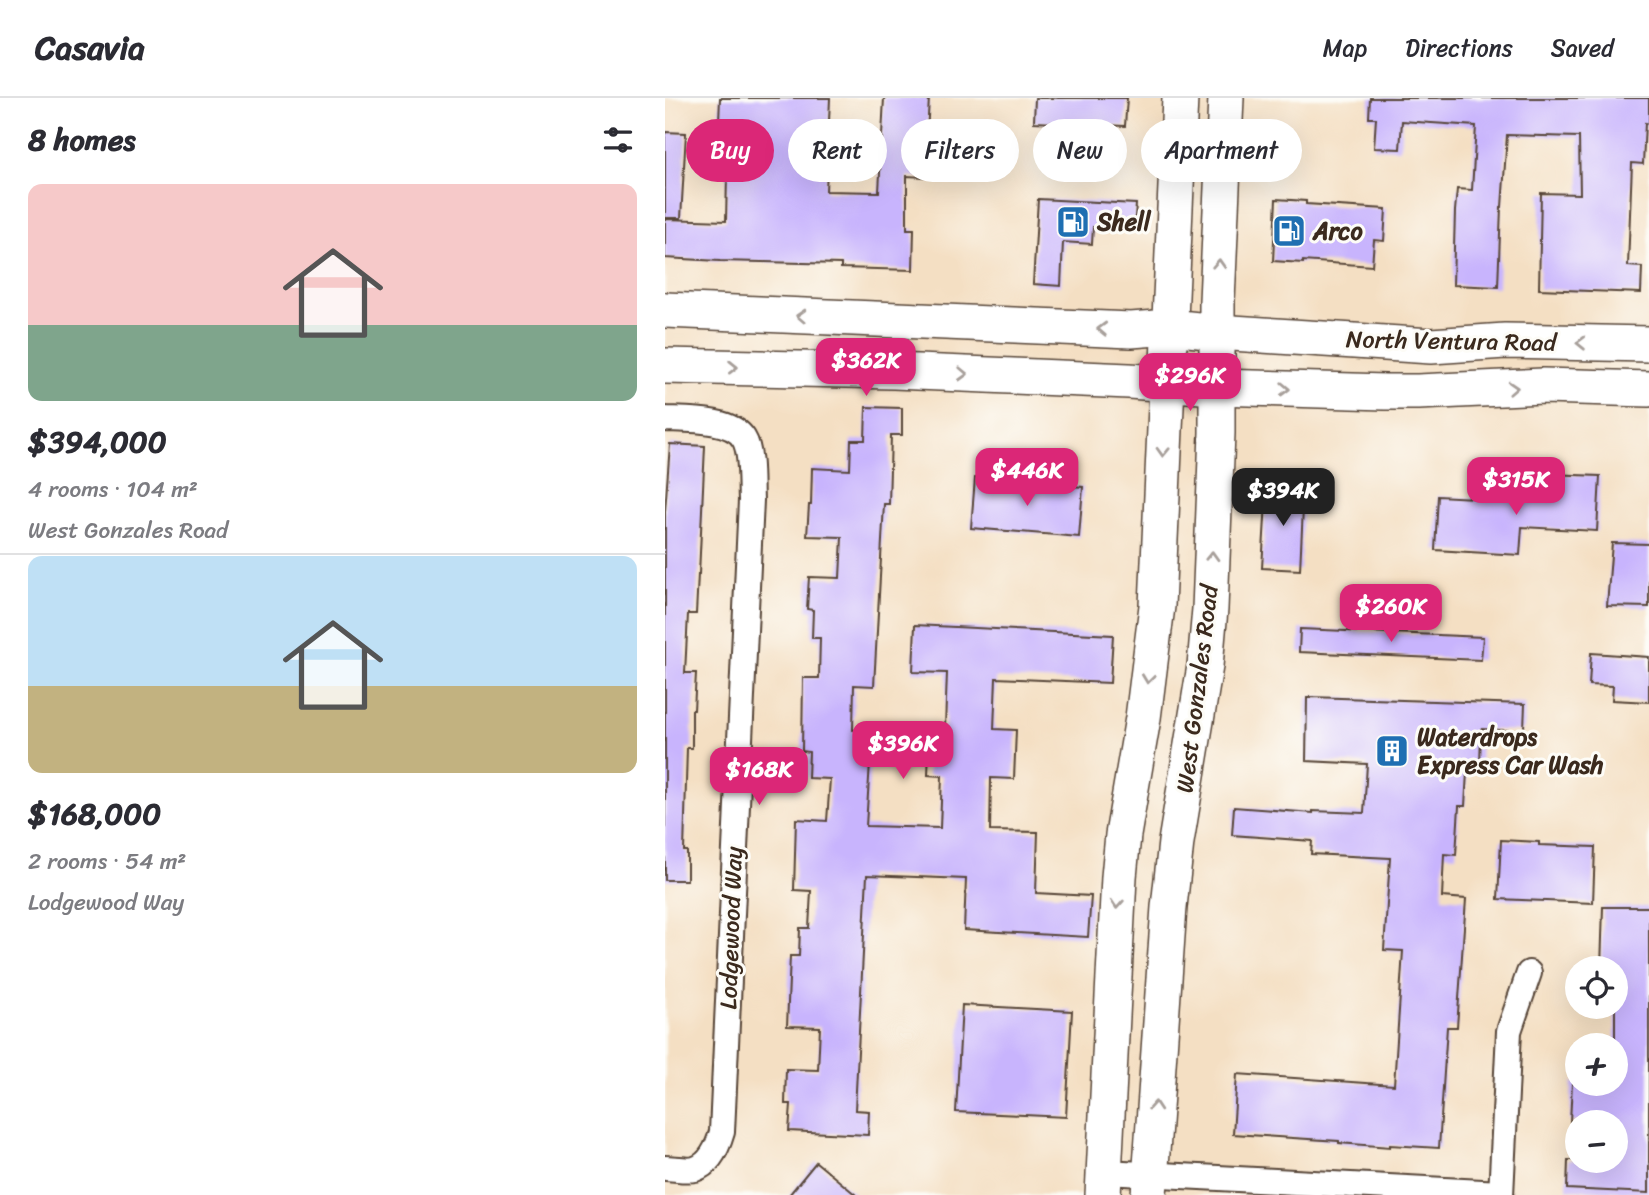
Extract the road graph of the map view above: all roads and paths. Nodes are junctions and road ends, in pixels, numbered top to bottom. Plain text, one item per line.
1 (1180, 98) edge
2 (1226, 98) edge
3 (665, 310) edge
4 (1170, 327) junction
5 (1217, 332) junction
6 (1649, 344) edge
7 (665, 366) edge
8 (1167, 384) junction
9 (1217, 387) junction
10 (1649, 389) edge
11 (665, 419) edge
12 (1529, 973) dead end
13 (665, 1168) edge
14 (1104, 1183) edge
15 (1150, 1185) edge
16 (1501, 1194) edge

1 - 4 main road, West Gonzales Road
5 -> 2 main road, West Gonzales Road
4 -> 3 main road, North Ventura Road
4 - 5 main road, North Ventura Road
4 - 8 main road, West Gonzales Road
6 -> 5 main road, North Ventura Road
5 - 9 main road, West Gonzales Road
7 -> 8 main road, North Ventura Road
8 - 9 main road, North Ventura Road
8 -> 14 main road, West Gonzales Road
9 -> 10 main road, North Ventura Road
15 -> 9 main road, West Gonzales Road
11 - 13 street, Lodgewood Way
12 - 16 street
14 - 15 street
15 - 16 street

